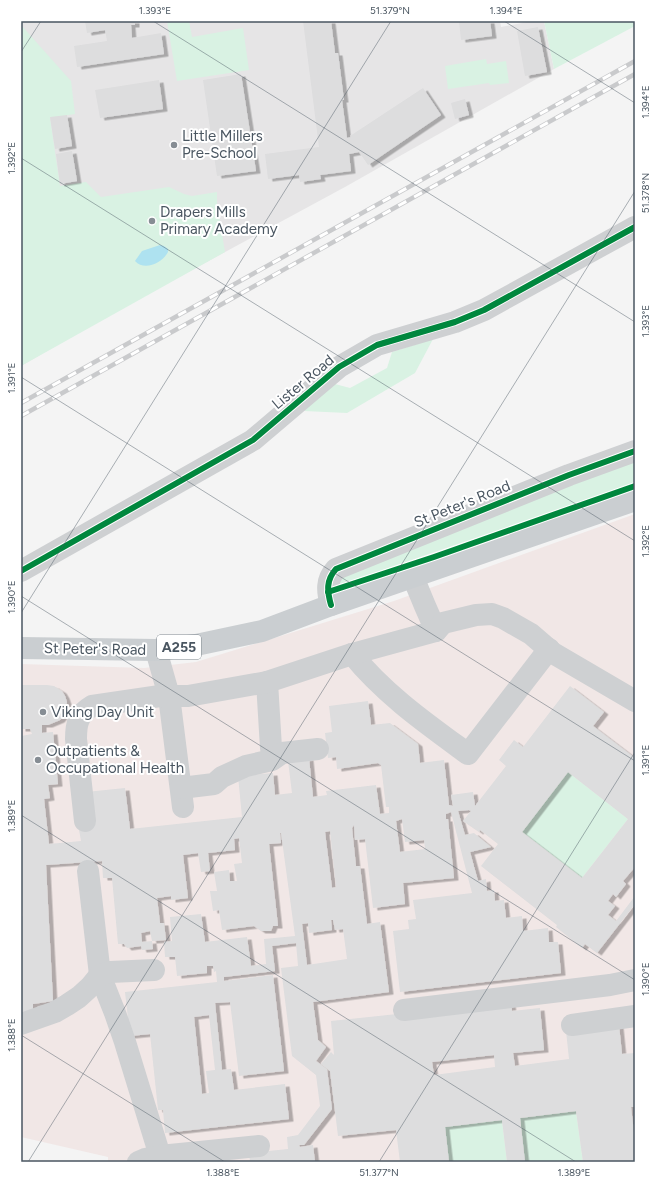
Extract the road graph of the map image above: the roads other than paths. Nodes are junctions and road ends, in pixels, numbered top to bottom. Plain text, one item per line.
1 (635, 227) edge
2 (635, 451) edge
3 (635, 500) edge
4 (21, 571) edge
5 (413, 576) junction
6 (331, 605) junction
7 (436, 631) junction
8 (21, 648) edge
9 (549, 649) junction
10 (156, 650) junction
11 (352, 654) junction
12 (267, 682) junction
13 (169, 696) junction
14 (635, 701) edge
15 (271, 748) dead end
16 (318, 749) dead end
17 (85, 821) dead end
18 (88, 871) dead end
19 (154, 970) dead end
20 (100, 975) junction
21 (635, 980) edge
22 (404, 1010) dead end
23 (635, 1016) edge
24 (21, 1024) edge
25 (572, 1025) dead end
26 (259, 1146) dead end
27 (160, 1156) junction
28 (138, 1162) edge

1 - 4 street, Lister Road
2 - 6 street, St Peter's Road
3 - 5 main road, St Peter's Road / A255
5 - 6 main road, St Peter's Road / A255
5 - 7 street
6 - 10 main road, St Peter's Road / A255
7 - 9 street
7 - 11 street
8 - 10 main road, St Peter's Road / A255
9 - 11 street
9 - 14 street
10 - 13 street
11 - 12 street
12 - 13 street
12 - 15 street
13 - 16 street
13 - 17 street
18 - 20 street
19 - 20 street
20 - 24 street
20 - 27 street
21 - 22 street
23 - 25 street
26 - 27 street
27 - 28 street

